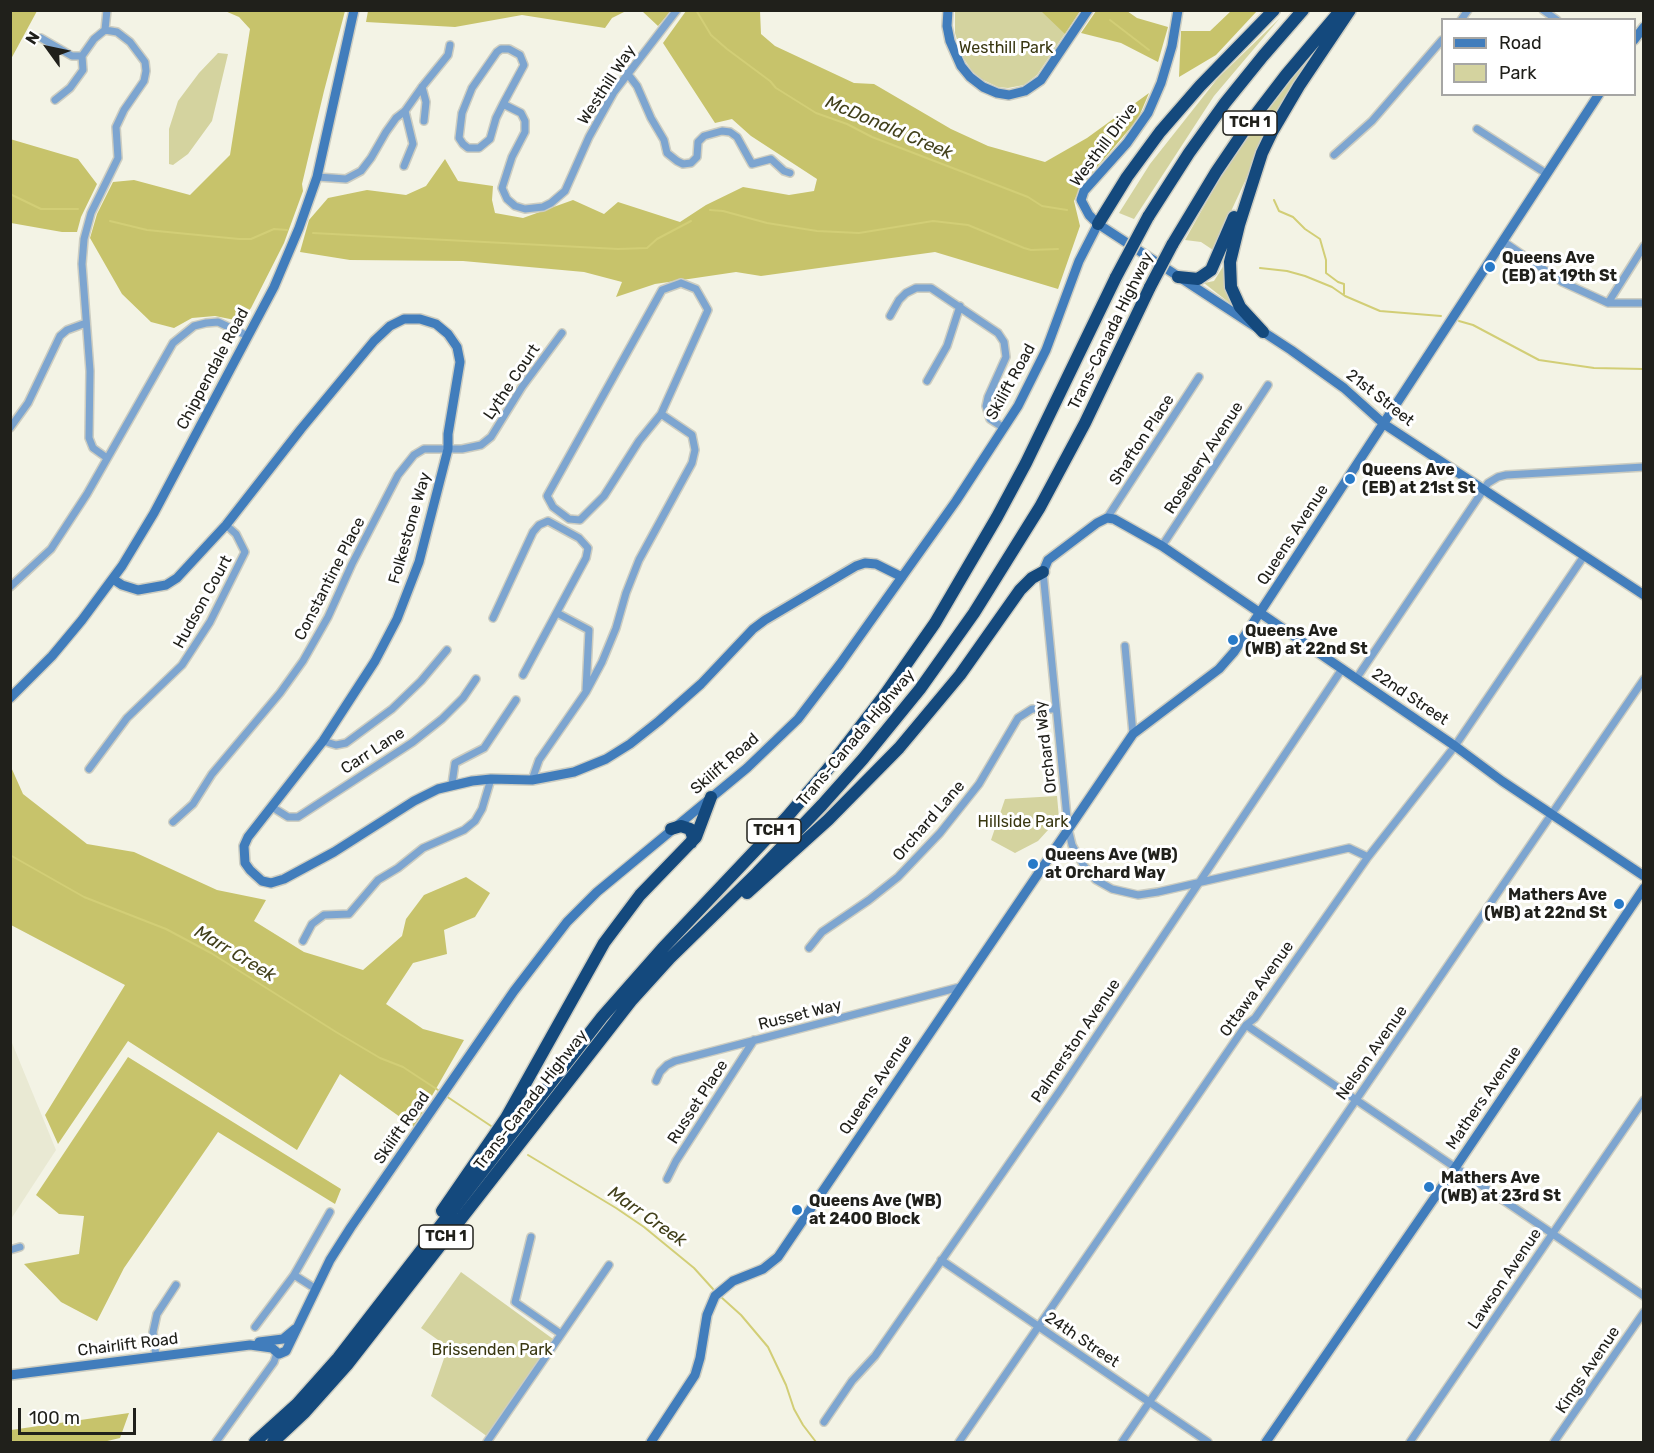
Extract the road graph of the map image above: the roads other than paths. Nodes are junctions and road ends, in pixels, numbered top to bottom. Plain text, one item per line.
1 (106, 10) edge
2 (677, 10) edge
3 (948, 10) edge
4 (1088, 10) edge
5 (1178, 10) edge
6 (1274, 10) edge
7 (1303, 10) edge
8 (1341, 10) edge
9 (1350, 10) edge
10 (353, 12) edge
11 (105, 30) junction
12 (41, 38) dead end
13 (1441, 42) edge
14 (450, 45) dead end
15 (82, 56) junction
16 (627, 73) junction
17 (422, 87) junction
18 (1598, 96) edge
19 (55, 100) dead end
20 (504, 104) junction
21 (405, 111) junction
22 (424, 121) dead end
23 (1478, 129) dead end
24 (1262, 153) junction
25 (1334, 155) dead end
26 (404, 166) dead end
27 (790, 173) dead end
28 (1547, 174) junction
29 (317, 177) junction
30 (1098, 224) junction
31 (1504, 242) junction
32 (1644, 246) edge
33 (1178, 277) junction
34 (1608, 303) junction
35 (1644, 303) edge
36 (960, 306) junction
37 (890, 316) dead end
38 (86, 323) junction
39 (1263, 332) junction
40 (562, 333) dead end
41 (248, 336) junction
42 (1199, 377) dead end
43 (927, 381) dead end
44 (1269, 385) dead end
45 (661, 414) junction
46 (1384, 424) junction
47 (10, 428) edge
48 (1004, 428) junction
49 (448, 448) junction
50 (107, 458) junction
51 (1644, 467) edge
52 (1484, 489) junction
53 (1107, 518) junction
54 (226, 525) junction
55 (1162, 546) junction
56 (1584, 556) junction
57 (1043, 572) junction
58 (902, 577) junction
59 (113, 579) junction
60 (10, 587) edge
61 (1644, 595) edge
62 (1260, 612) junction
63 (557, 613) junction
64 (493, 618) dead end
65 (1125, 646) dead end
66 (447, 650) dead end
67 (1342, 669) junction
68 (523, 675) dead end
69 (1356, 678) junction
70 (476, 679) dead end
71 (1644, 679) edge
72 (586, 692) junction
73 (10, 698) edge
74 (516, 700) dead end
75 (1055, 709) junction
76 (1133, 734) junction
77 (323, 741) junction
78 (1455, 746) junction
79 (89, 770) dead end
80 (491, 779) junction
81 (532, 780) junction
82 (453, 784) junction
83 (711, 797) junction
84 (272, 807) junction
85 (1551, 814) junction
86 (173, 822) dead end
87 (1068, 828) junction
88 (671, 829) junction
89 (690, 844) junction
90 (1368, 857) junction
91 (1644, 876) edge
92 (1197, 883) junction
93 (1644, 888) edge
94 (303, 941) dead end
95 (809, 948) dead end
96 (670, 958) junction
97 (960, 987) junction
98 (1246, 1025) junction
99 (754, 1040) junction
100 (656, 1081) dead end
101 (1356, 1100) junction
102 (1644, 1100) edge
103 (1455, 1168) junction
104 (667, 1179) dead end
105 (330, 1212) dead end
106 (1552, 1234) junction
107 (531, 1237) dead end
108 (20, 1247) dead end
109 (10, 1250) edge
110 (941, 1260) junction
111 (609, 1265) dead end
112 (294, 1275) junction
113 (176, 1285) dead end
114 (316, 1289) junction
115 (1644, 1296) edge
116 (1644, 1312) edge
117 (1038, 1326) junction
118 (255, 1327) dead end
119 (358, 1334) junction
120 (561, 1334) junction
121 (279, 1346) junction
122 (156, 1357) junction
123 (10, 1375) edge
124 (1150, 1402) junction
125 (824, 1422) dead end
126 (216, 1443) edge
127 (255, 1443) edge
128 (273, 1443) edge
129 (488, 1443) edge
130 (651, 1443) edge
131 (959, 1443) edge
132 (1122, 1443) edge
133 (1208, 1443) edge
134 (1266, 1443) edge
135 (1410, 1443) edge
136 (1554, 1443) edge

1 - 11 street
2 - 16 street, Westhill Way
3 - 4 street
5 - 30 street, Westhill Drive
6 - 30 highway
7 - 119 highway, Trans-Canada Highway / TCH 1, bridge
8 - 96 highway, Trans-Canada Highway / TCH 1, bridge
9 - 24 highway
10 - 29 street, Chippendale Road
11 - 15 street
11 - 38 street
12 - 15 street
13 - 25 street
14 - 17 street
15 - 19 street
16 - 20 street, Westhill Way
16 - 27 street
17 - 21 street
17 - 22 street
18 - 28 street, Queens Avenue
20 - 20 street
21 - 26 street
21 - 29 street
23 - 28 street
24 - 33 highway
24 - 39 highway
28 - 31 street, Queens Avenue
29 - 41 street, Chippendale Road
30 - 33 street, 21st Street
30 - 48 street, Skilift Road
31 - 34 street
31 - 46 street, Queens Avenue
32 - 34 street
33 - 39 street, 21st Street
34 - 35 street
36 - 37 street
36 - 43 street
36 - 48 street
38 - 47 street
38 - 50 street
39 - 46 street, 21st Street
40 - 49 street, Lythe Court
41 - 50 street
41 - 59 street, Chippendale Road
42 - 53 street, Shafton Place
44 - 55 street, Rosebery Avenue
45 - 45 street
45 - 72 street
46 - 52 street, 21st Street
46 - 62 street, Queens Avenue
48 - 58 street, Skilift Road
49 - 54 street, Folkestone Way
49 - 77 street, Folkestone Way
49 - 86 street, Constantine Place
50 - 60 street
51 - 52 street
52 - 56 street, 21st Street
52 - 69 street
53 - 55 street, 22nd Street
53 - 57 street
54 - 59 street, Folkestone Way
54 - 79 street, Hudson Court
55 - 62 street, 22nd Street
56 - 61 street, 21st Street
56 - 78 street, Ottawa Avenue
57 - 75 street, Orchard Way
57 - 96 highway
58 - 81 street, Folkestone Way
58 - 83 street, Skilift Road
59 - 73 street, Chippendale Road
62 - 67 street, 22nd Street
62 - 76 street, Queens Avenue
63 - 64 street
63 - 68 street
63 - 72 street
65 - 76 street
66 - 77 street
67 - 69 street, 22nd Street
67 - 92 street, Palmerston Avenue
69 - 78 street, 22nd Street
70 - 84 street, Carr Lane
71 - 85 street, Nelson Avenue
72 - 81 street
74 - 82 street
75 - 87 street, Orchard Way
75 - 95 street, Orchard Lane
76 - 87 street, Queens Avenue
77 - 84 street, Folkestone Way
78 - 85 street, 22nd Street
78 - 90 street, Ottawa Avenue
80 - 81 street, Folkestone Way
80 - 82 street, Folkestone Way
80 - 94 street
82 - 84 street, Folkestone Way
83 - 88 street, Skilift Road
83 - 89 highway
85 - 91 street, 22nd Street
85 - 101 street, Nelson Avenue
87 - 92 street, Orchard Way
87 - 97 street, Queens Avenue
88 - 89 highway
88 - 114 street, Skilift Road
89 - 119 highway
90 - 92 street, Orchard Way
90 - 98 street, Ottawa Avenue
92 - 110 street, Palmerston Avenue
93 - 103 street, Mathers Avenue
96 - 128 highway, Trans-Canada Highway / TCH 1
97 - 99 street, Russet Way
97 - 130 street, Queens Avenue
98 - 101 street
98 - 117 street, Ottawa Avenue
99 - 100 street, Russet Way
99 - 104 street, Russet Place
101 - 103 street
101 - 124 street, Nelson Avenue
102 - 106 street, Lawson Avenue
103 - 106 street
103 - 134 street, Mathers Avenue
105 - 112 street
106 - 115 street
106 - 135 street, Lawson Avenue
107 - 120 street
108 - 109 street
110 - 117 street, 24th Street
110 - 125 street, Palmerston Avenue
111 - 120 street
112 - 114 street
112 - 118 street
113 - 122 street
114 - 121 street, Skilift Road
116 - 136 street, Kings Avenue
117 - 124 street, 24th Street
117 - 131 street, Ottawa Avenue
119 - 127 highway, Trans-Canada Highway / TCH 1
120 - 129 street
121 - 122 street, Chairlift Road
121 - 126 street
122 - 123 street, Chairlift Road
124 - 132 street, Nelson Avenue
124 - 133 street, 24th Street

